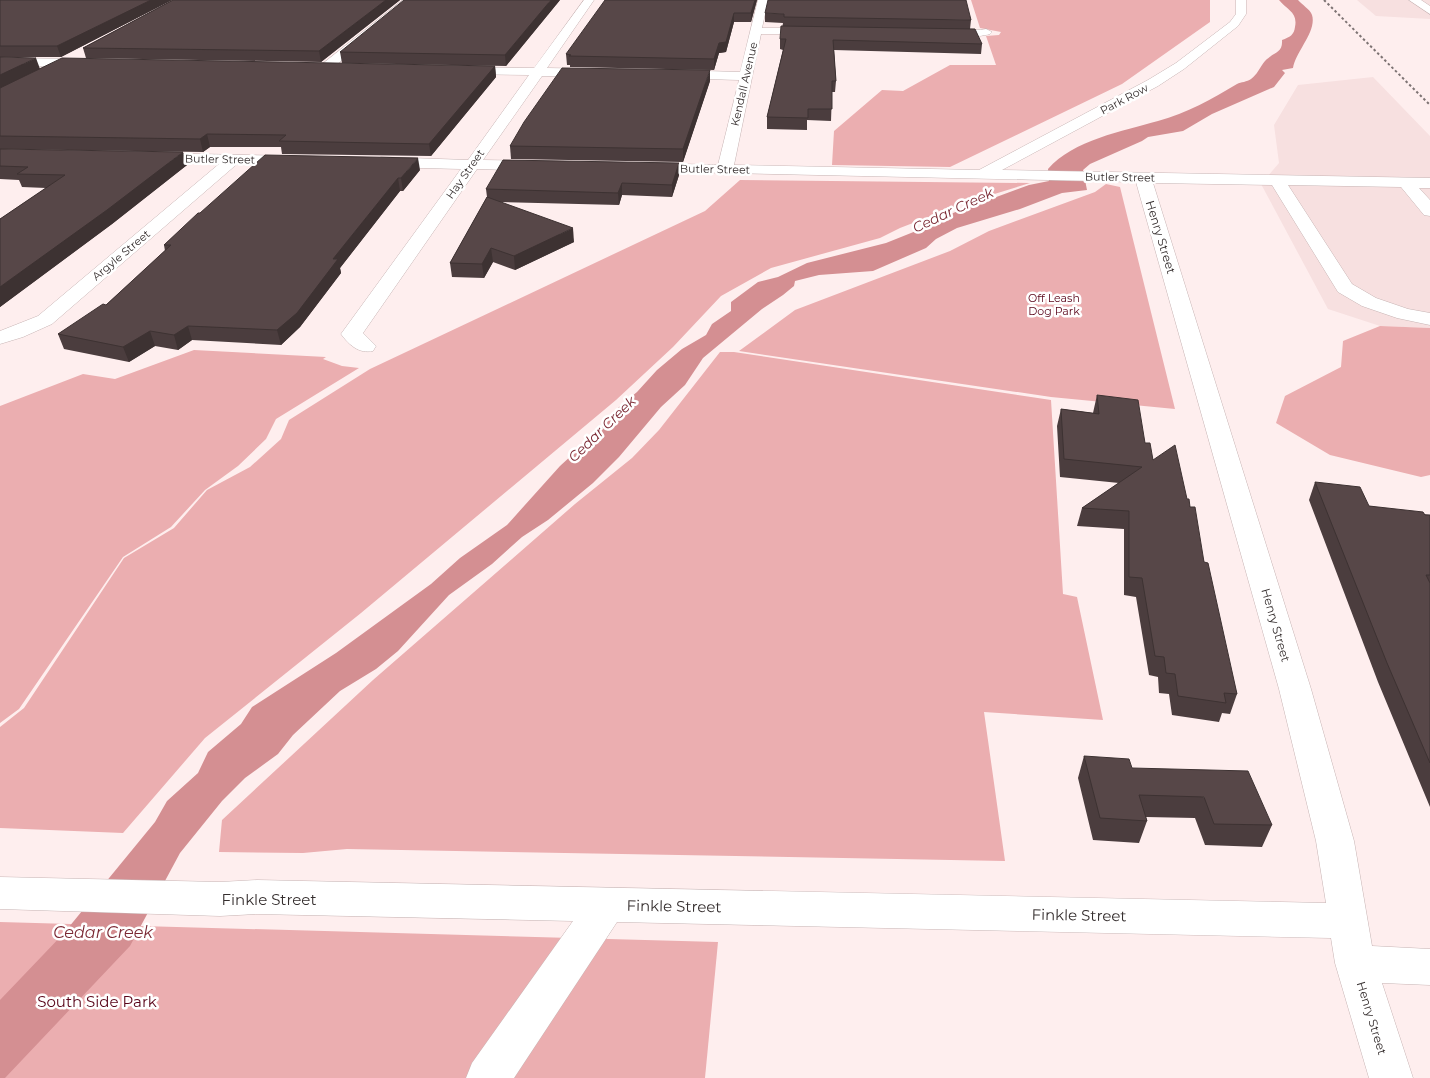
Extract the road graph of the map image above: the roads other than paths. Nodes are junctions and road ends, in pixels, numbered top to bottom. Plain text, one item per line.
1 (409, 0) edge
2 (588, 0) edge
3 (763, 0) edge
4 (1241, 0) edge
5 (1414, 0) edge
6 (1430, 12) edge
7 (756, 30) junction
8 (830, 32) edge
9 (986, 32) dead end
10 (924, 33) edge
11 (82, 53) edge
12 (0, 62) edge
13 (63, 63) junction
14 (103, 64) edge
15 (346, 68) edge
16 (444, 70) edge
17 (538, 71) junction
18 (44, 73) edge
19 (606, 73) edge
20 (656, 74) edge
21 (745, 76) junction
22 (131, 158) edge
23 (233, 160) junction
24 (315, 161) edge
25 (367, 162) edge
26 (472, 164) junction
27 (553, 166) edge
28 (624, 167) edge
29 (725, 169) junction
30 (984, 173) junction
31 (1143, 177) junction
32 (1277, 180) junction
33 (1405, 182) junction
34 (1430, 183) edge
35 (1430, 211) edge
36 (1430, 319) edge
37 (0, 338) edge
38 (365, 346) dead end
39 (10, 893) edge
40 (607, 904) junction
41 (1347, 921) junction
42 (1355, 963) junction
43 (1430, 967) edge
44 (488, 1078) edge
45 (1390, 1078) edge

1 - 15 street
2 - 17 street, Hay Street
3 - 7 street, Kendall Avenue
4 - 30 street, Park Row
5 - 6 street
7 - 8 street
7 - 21 street, Kendall Avenue
9 - 10 street
11 - 13 street
12 - 13 street
13 - 14 street
13 - 18 street
16 - 17 street
17 - 19 street
17 - 26 street, Hay Street
20 - 21 street
21 - 29 street, Kendall Avenue
22 - 23 street, Butler Street
23 - 24 street, Butler Street
23 - 37 street, Argyle Street
25 - 26 street
26 - 27 street
26 - 38 street, Hay Street
28 - 29 street, Butler Street
29 - 30 street, Butler Street
30 - 31 street, Butler Street
31 - 32 street, Butler Street
31 - 41 street, Henry Street
32 - 33 street, Butler Street
32 - 36 street
33 - 34 street, Butler Street
33 - 35 street
39 - 40 street, Finkle Street
40 - 41 street, Finkle Street
40 - 44 street
41 - 42 street, Henry Street
42 - 43 street
42 - 45 street, Henry Street

